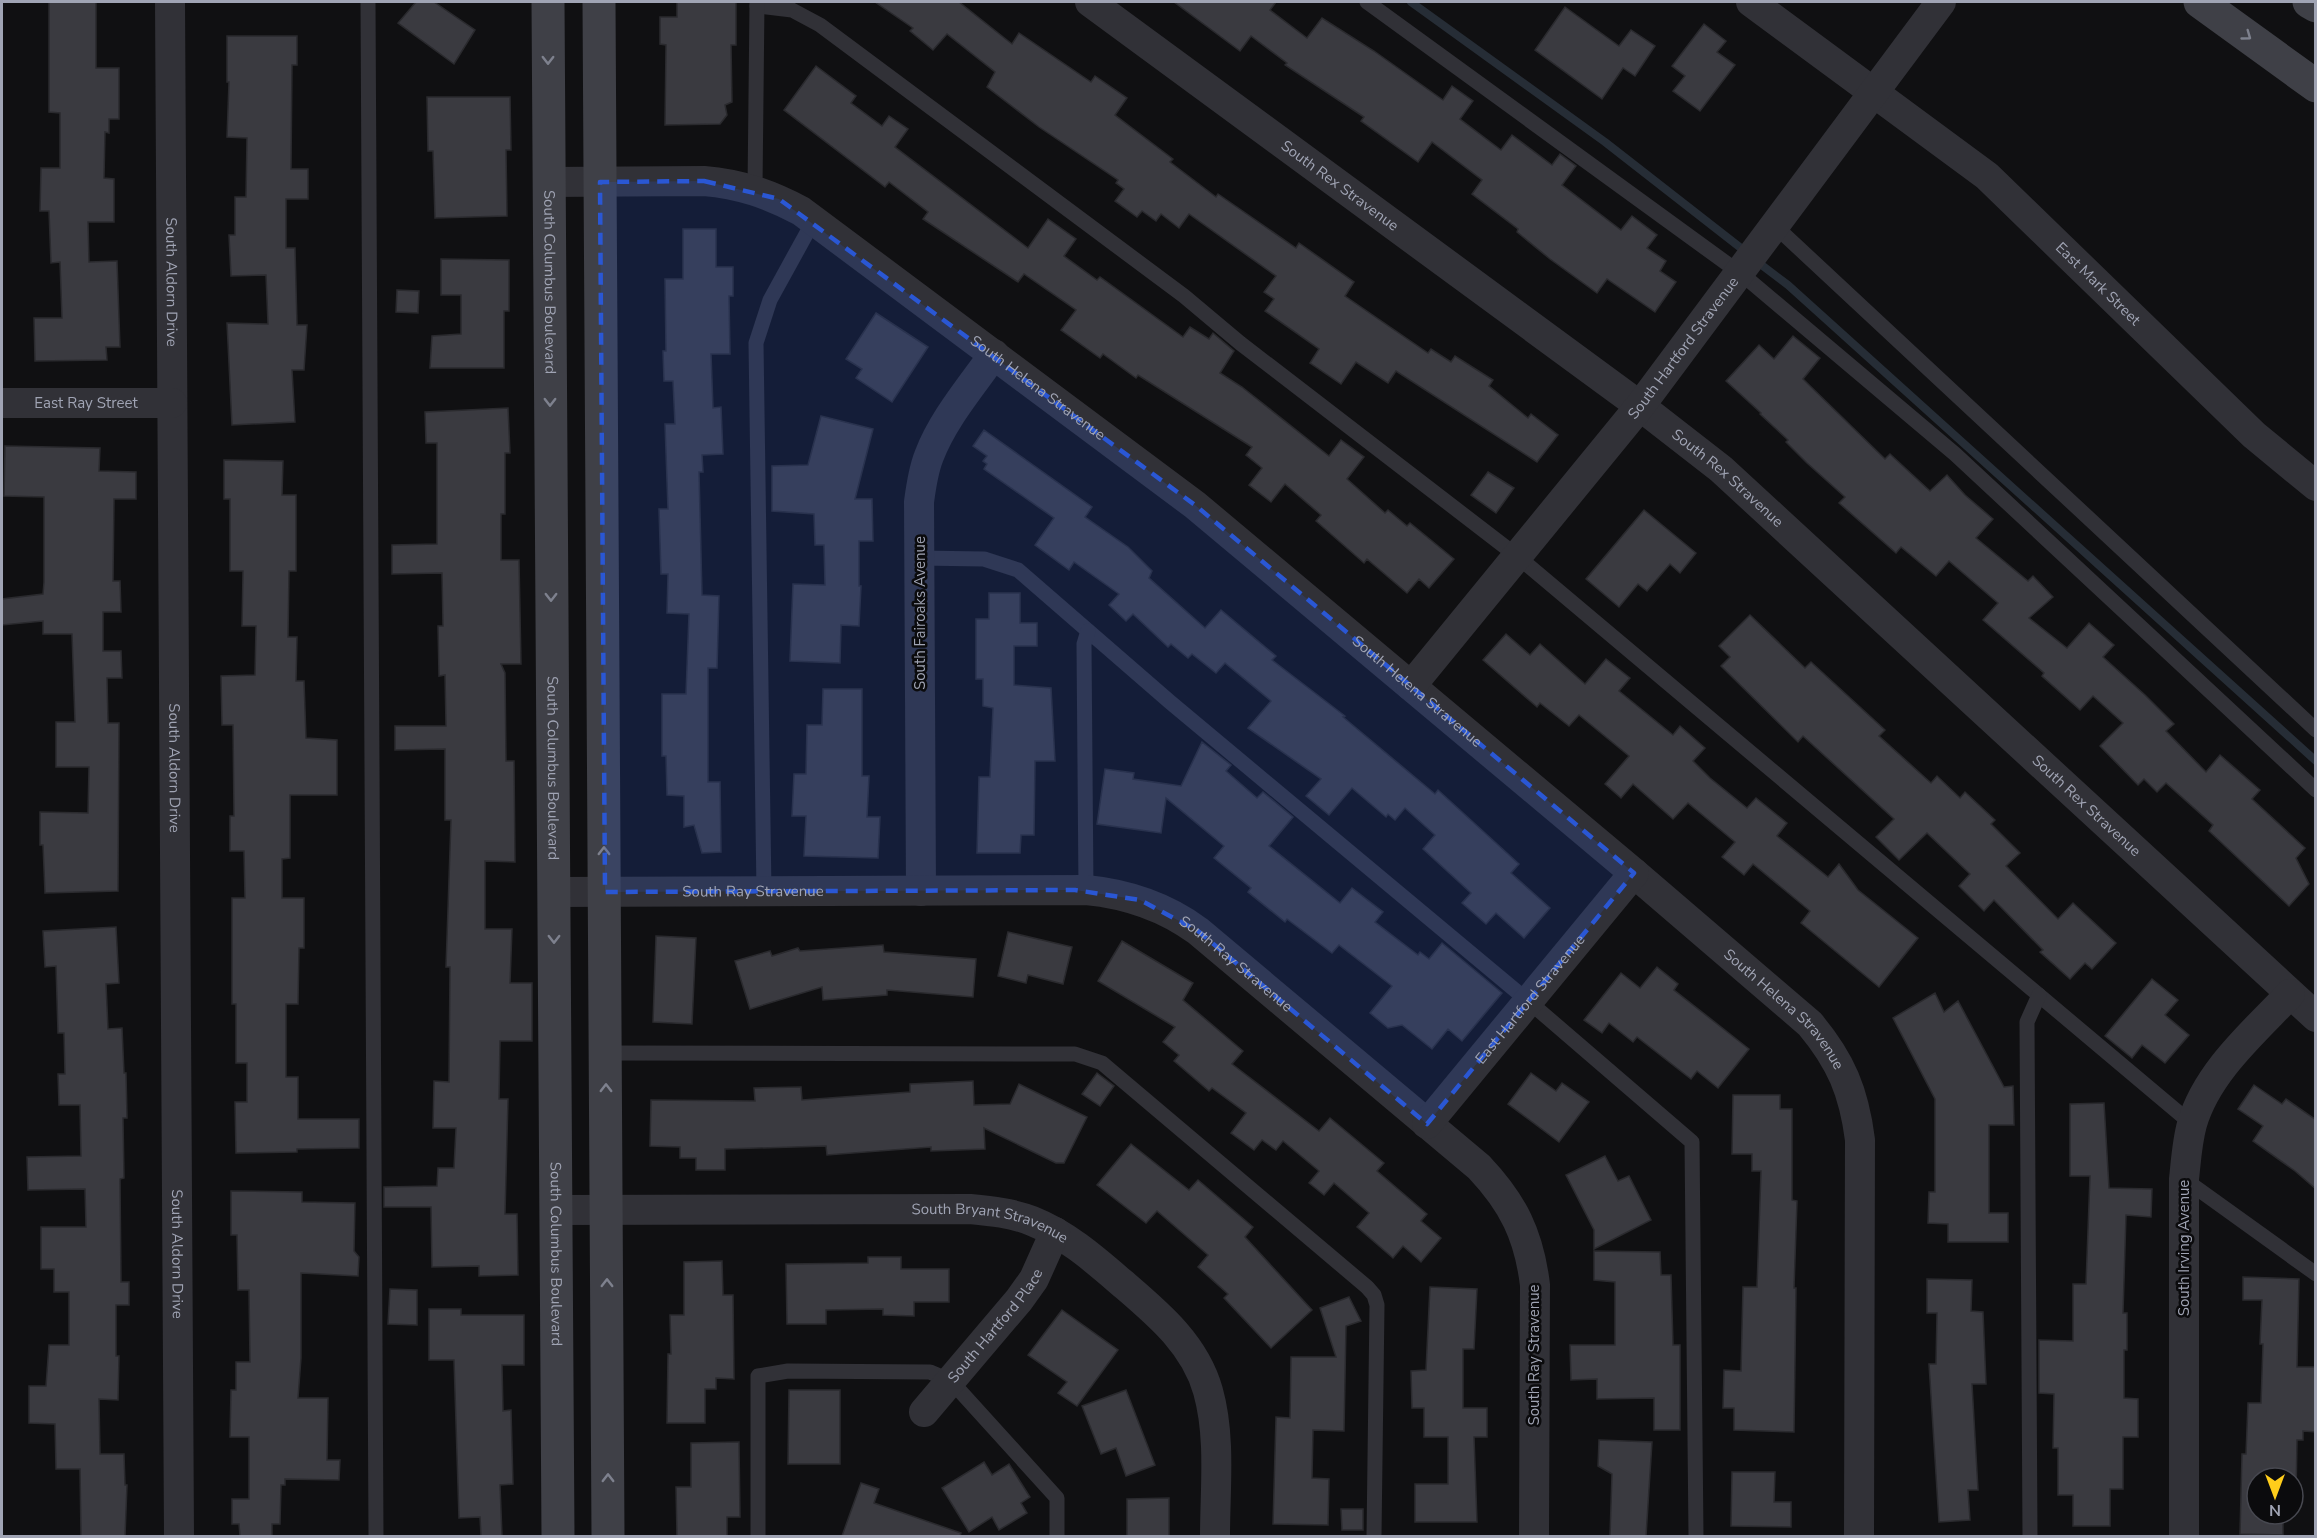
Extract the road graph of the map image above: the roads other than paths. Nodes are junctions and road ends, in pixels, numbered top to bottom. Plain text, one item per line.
1 (170, 2) edge
2 (368, 2) edge
3 (548, 2) edge
4 (599, 2) edge
5 (1090, 2) edge
6 (1367, 2) edge
7 (1751, 2) edge
8 (1941, 2) edge
9 (2200, 2) edge
10 (2310, 2) edge
11 (757, 4) edge
12 (2316, 6) edge
13 (2316, 86) edge
14 (1873, 93) junction
15 (548, 182) junction
16 (600, 182) junction
17 (756, 189) junction
18 (814, 220) junction
19 (1774, 225) junction
20 (1740, 272) junction
21 (994, 354) junction
22 (2, 403) edge
23 (172, 403) junction
24 (1640, 406) junction
25 (2316, 486) edge
26 (1517, 556) junction
27 (919, 558) junction
28 (1088, 631) junction
29 (1411, 686) junction
30 (2316, 730) edge
31 (2316, 790) edge
32 (1634, 873) junction
33 (1086, 890) junction
34 (921, 891) junction
35 (553, 892) junction
36 (604, 892) junction
37 (764, 892) junction
38 (2290, 994) junction
39 (2039, 995) junction
40 (1528, 1001) junction
41 (2316, 1017) edge
42 (606, 1053) junction
43 (1427, 1124) junction
44 (2192, 1124) junction
45 (2184, 1179) junction
46 (556, 1210) junction
47 (606, 1210) junction
48 (1055, 1232) junction
49 (2316, 1274) edge
50 (951, 1381) junction
51 (924, 1412) dead end
52 (179, 1536) edge
53 (376, 1536) edge
54 (558, 1536) edge
55 (608, 1536) edge
56 (758, 1536) edge
57 (1057, 1536) edge
58 (1215, 1536) edge
59 (1374, 1536) edge
60 (1534, 1536) edge
61 (1696, 1536) edge
62 (1859, 1536) edge
63 (2030, 1536) edge
64 (2184, 1536) edge

1 - 23 street, South Aldorn Drive
2 - 53 lane
3 -> 15 street, South Columbus Boulevard
4 - 16 street
5 - 24 street, South Rex Stravenue
6 - 20 lane
7 - 14 street, East Mark Street
8 - 14 street, South Hartford Stravenue
9 -> 13 street
10 - 12 street
11 - 17 lane
11 - 26 lane
14 - 19 street, South Hartford Stravenue
14 - 25 street, East Mark Street
15 - 16 street, South Helena Stravenue
15 -> 35 street, South Columbus Boulevard
16 - 17 street, South Helena Stravenue
36 -> 16 street
17 - 18 street, South Helena Stravenue
18 - 21 street, South Helena Stravenue
18 - 37 lane
19 - 20 street, South Hartford Stravenue
19 - 30 lane
20 - 24 street, South Hartford Stravenue
20 - 31 lane
21 - 27 street, South Fairoaks Avenue
21 - 29 street, South Helena Stravenue
22 - 23 street, East Ray Street
23 - 52 street, South Aldorn Drive
24 - 26 street, South Hartford Stravenue
24 - 38 street, South Rex Stravenue
26 - 29 street, South Hartford Stravenue
26 - 39 lane
27 - 28 lane
27 - 34 street, South Fairoaks Avenue
28 - 33 lane
28 - 40 lane
29 - 32 street, South Helena Stravenue
32 - 40 street, East Hartford Stravenue
32 - 62 street, South Helena Stravenue
33 - 34 street, South Ray Stravenue
33 - 43 street, South Ray Stravenue
34 - 37 street, South Ray Stravenue
35 - 36 street, South Ray Stravenue
35 -> 46 street, South Columbus Boulevard
36 - 37 street, South Ray Stravenue
36 - 42 street
38 - 41 street, South Rex Stravenue
38 - 44 street, South Irving Avenue
39 - 44 lane
39 - 63 lane
40 - 43 street, East Hartford Stravenue
40 - 61 lane
47 -> 42 street
42 - 59 lane
43 - 60 street, South Ray Stravenue
44 - 45 street, South Irving Avenue
45 - 49 lane
45 - 64 street, South Irving Avenue
46 - 47 street, South Bryant Stravenue
46 - 54 street, South Columbus Boulevard
47 - 48 street, South Bryant Stravenue
55 -> 47 street
48 - 50 street, South Hartford Place
48 - 58 street, South Bryant Stravenue
50 - 51 street, South Hartford Place
50 - 56 lane
50 - 57 lane

